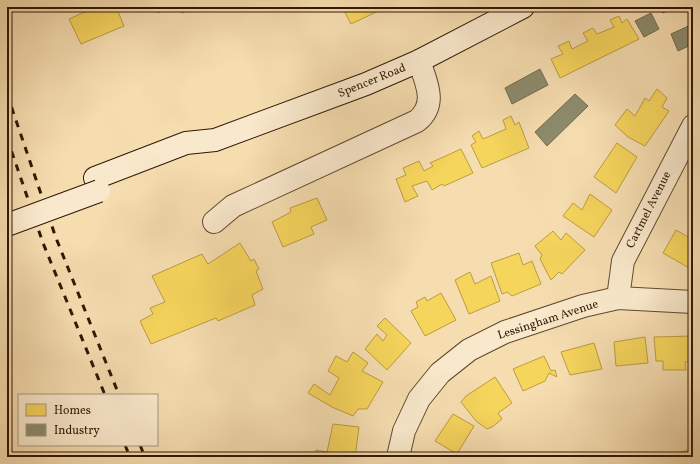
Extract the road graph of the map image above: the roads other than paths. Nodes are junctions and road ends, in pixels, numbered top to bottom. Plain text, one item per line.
1 (523, 7) edge
2 (419, 61) junction
3 (693, 126) edge
4 (97, 184) junction
5 (7, 210) edge
6 (214, 222) dead end
7 (7, 226) edge
8 (618, 298) junction
9 (693, 302) edge
10 (398, 457) edge

1 - 2 street, Spencer Road
2 - 4 street, Spencer Road
2 - 6 street
3 - 8 street, Cartmel Avenue
4 - 5 street
4 - 7 street, bridge
8 - 9 street, Lessingham Avenue
8 - 10 street, Lessingham Avenue

